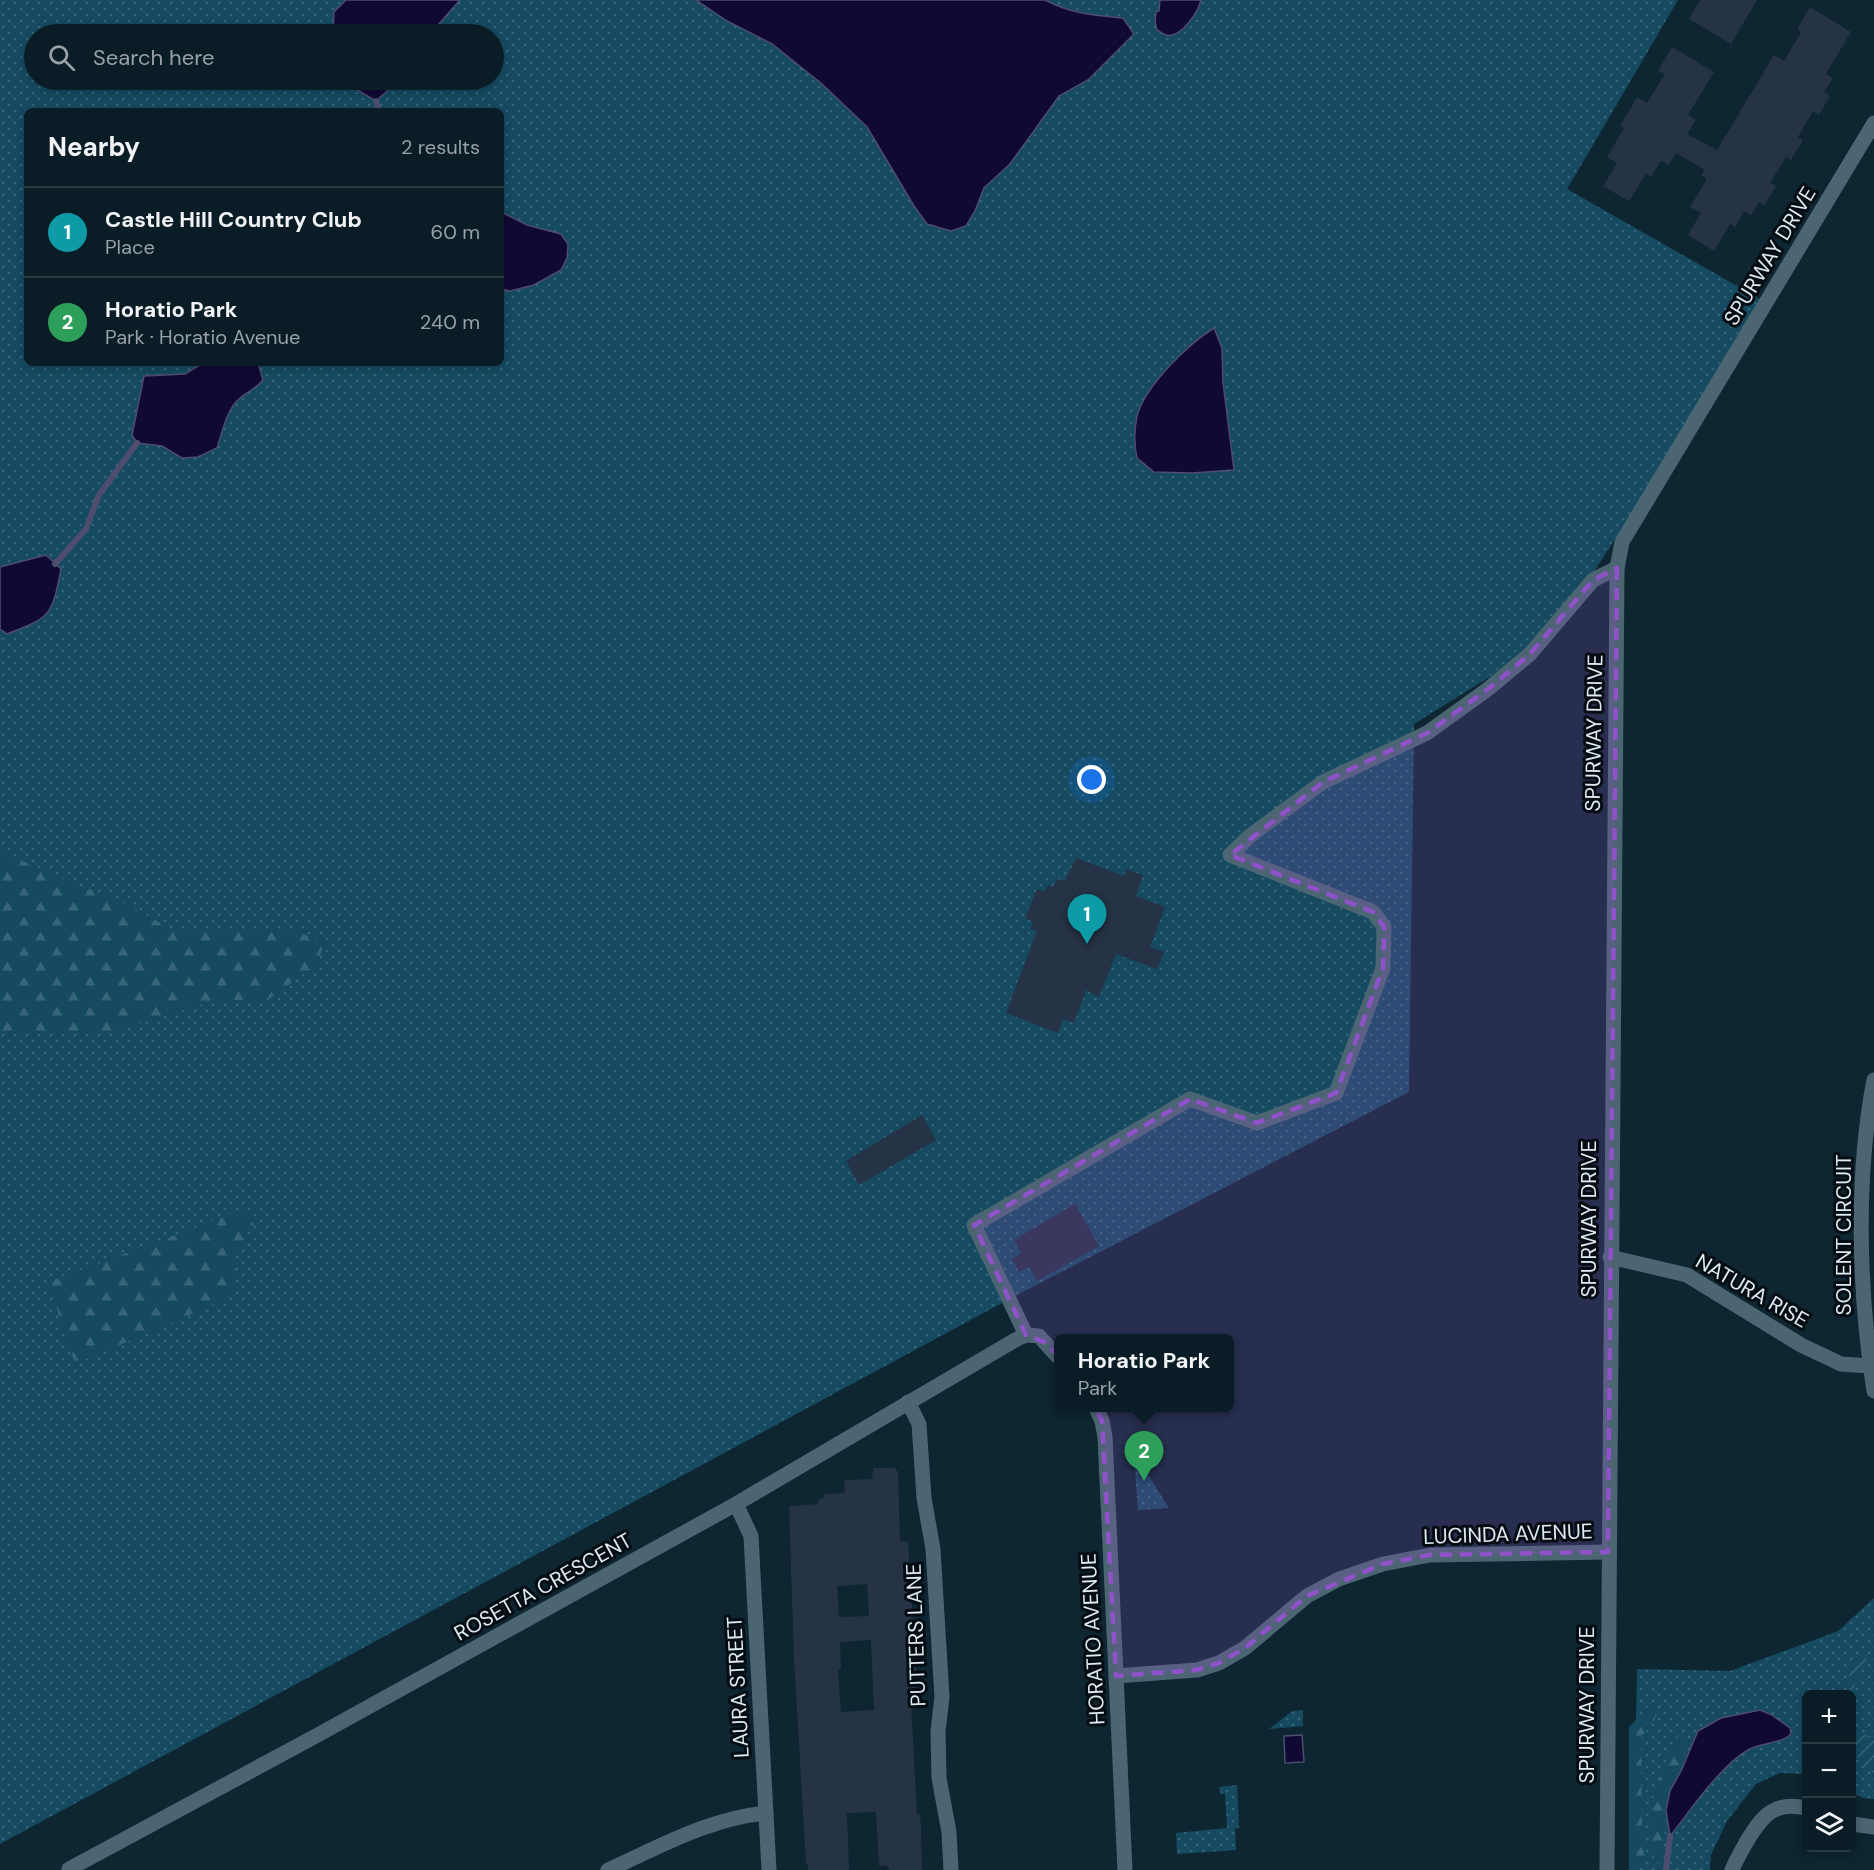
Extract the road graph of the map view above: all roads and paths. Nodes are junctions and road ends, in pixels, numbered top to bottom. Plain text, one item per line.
1 (1874, 123) edge
2 (1617, 568) junction
3 (1874, 1080) edge
4 (1610, 1257) junction
5 (1029, 1335) junction
6 (1054, 1351) edge
7 (1870, 1366) junction
8 (1874, 1390) edge
9 (908, 1402) junction
10 (1098, 1412) edge
11 (736, 1504) junction
12 (1608, 1552) junction
13 (1116, 1676) junction
14 (1802, 1807) edge
15 (766, 1813) junction
16 (1856, 1825) edge
17 (1874, 1827) edge
18 (69, 1869) edge
19 (608, 1870) edge
20 (769, 1870) edge
21 (951, 1870) edge
22 (1125, 1870) edge
23 (1607, 1870) edge
24 (1732, 1870) edge

1 - 2 street, SPURWAY DRIVE
2 - 4 street, SPURWAY DRIVE
2 - 5 street
3 - 7 street, SOLENT CIRCUIT
4 - 7 street, NATURA RISE
4 - 12 street, SPURWAY DRIVE
5 - 6 street
5 - 9 street, ROSETTA CRESCENT
7 - 8 street, SOLENT CIRCUIT
9 - 11 street, ROSETTA CRESCENT
9 - 21 street, PUTTERS LANE
10 - 13 street, HORATIO AVENUE
11 - 15 street, LAURA STREET
11 - 18 street, ROSETTA CRESCENT
12 - 13 street, LUCINDA AVENUE
12 - 23 street, SPURWAY DRIVE
13 - 22 street, HORATIO AVENUE
14 - 24 street
15 - 19 street
15 - 20 street, LAURA STREET
16 - 17 street

